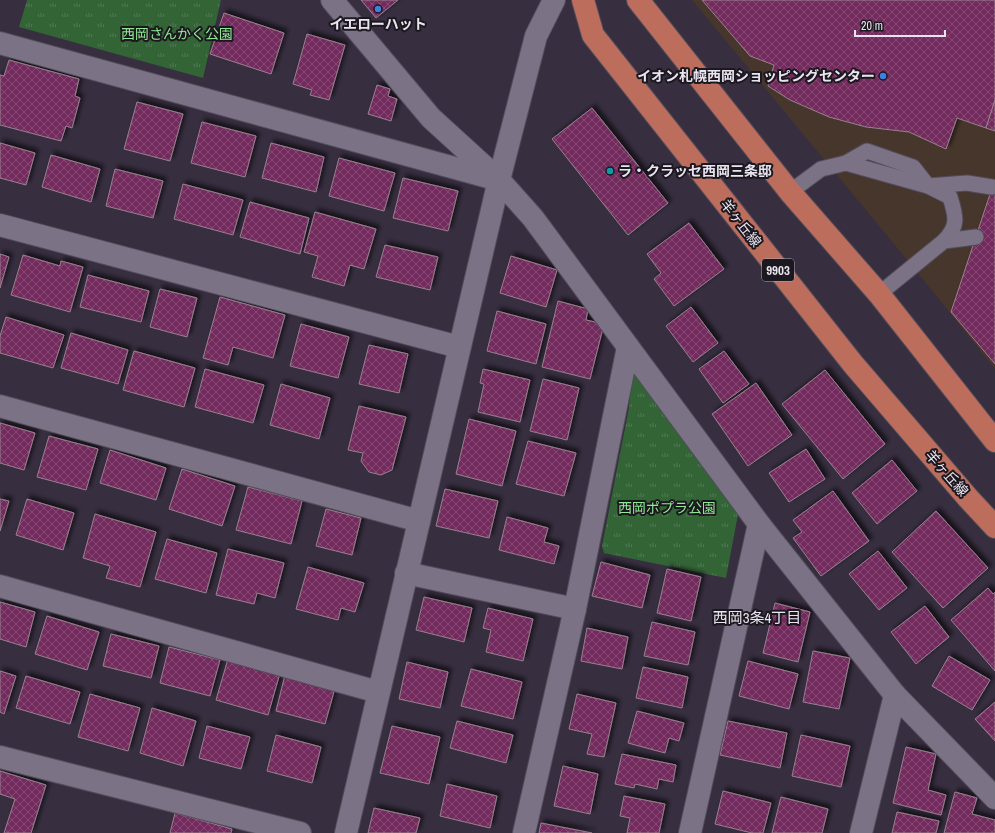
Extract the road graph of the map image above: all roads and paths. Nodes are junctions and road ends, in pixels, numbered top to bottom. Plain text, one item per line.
1 (332, 0) edge
2 (554, 0) edge
3 (583, 0) edge
4 (638, 0) edge
5 (0, 43) edge
6 (499, 180) junction
7 (928, 186) junction
8 (992, 187) dead end
9 (790, 192) junction
10 (0, 225) edge
11 (976, 236) dead end
12 (944, 241) junction
13 (879, 294) junction
14 (459, 347) junction
15 (628, 347) junction
16 (0, 406) edge
17 (995, 441) edge
18 (419, 521) junction
19 (759, 524) junction
20 (995, 527) edge
21 (406, 573) junction
22 (0, 586) edge
23 (575, 609) junction
24 (378, 692) junction
25 (895, 695) junction
26 (0, 757) edge
27 (995, 798) edge
28 (300, 833) edge
29 (346, 833) edge
30 (524, 833) edge
31 (690, 833) edge
32 (861, 833) edge

1 - 6 street
2 - 6 street
3 - 20 main road, 羊ヶ丘線 / 9903
4 - 9 main road
5 - 6 street
6 - 14 street
6 - 15 street
7 - 8 lane
7 - 9 lane
7 - 12 lane
9 - 13 main road
10 - 14 street
11 - 12 lane
12 - 13 lane
13 - 17 main road
14 - 18 street
15 - 19 street
15 - 23 street
16 - 18 street
18 - 21 street
19 - 25 street
19 - 31 street
21 - 23 street
21 - 24 street
22 - 24 street
23 - 30 street
24 - 29 street
25 - 27 street
25 - 32 street
26 - 28 street

